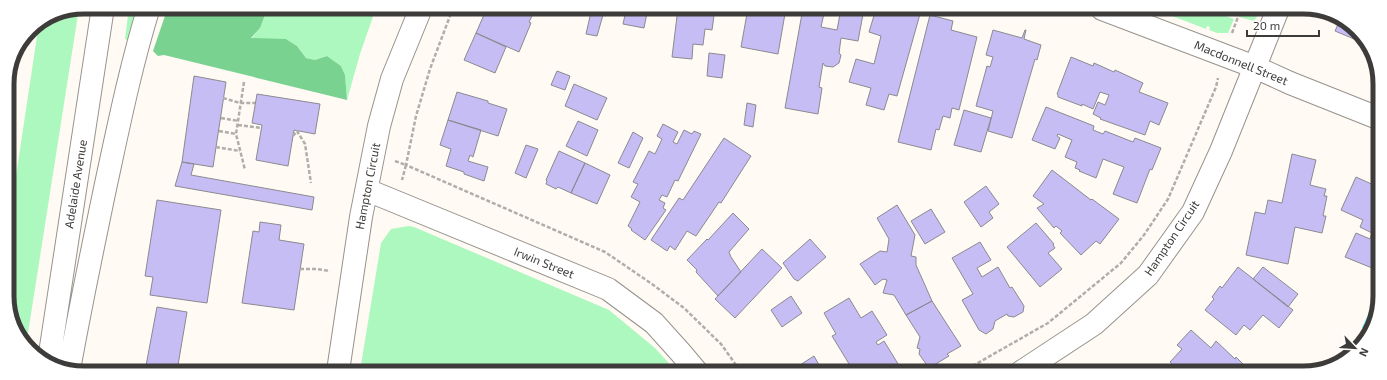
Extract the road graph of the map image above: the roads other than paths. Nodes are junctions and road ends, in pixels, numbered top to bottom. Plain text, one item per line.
1 (102, 14) edge
2 (147, 14) edge
3 (418, 14) edge
4 (1115, 14) edge
5 (1276, 14) edge
6 (1255, 67) junction
7 (1373, 116) edge
8 (367, 190) junction
9 (49, 357) edge
10 (69, 364) edge
11 (339, 366) edge
12 (692, 366) edge
13 (1030, 366) edge

1 - 9 main road, Adelaide Avenue
2 - 10 main road
3 - 8 main road, Hampton Circuit
4 - 6 main road, Macdonnell Street
5 - 6 main road, Hampton Circuit
6 - 7 main road, Macdonnell Street
6 - 13 main road, Hampton Circuit
8 - 11 main road, Hampton Circuit
8 - 12 main road, Irwin Street

